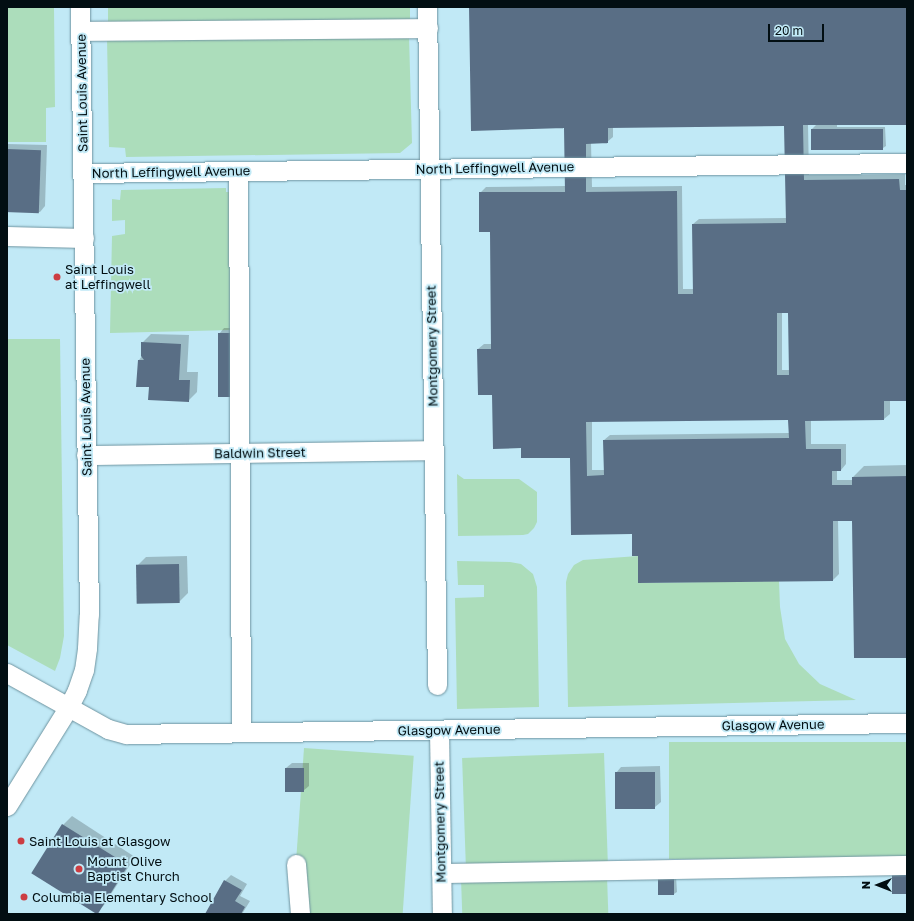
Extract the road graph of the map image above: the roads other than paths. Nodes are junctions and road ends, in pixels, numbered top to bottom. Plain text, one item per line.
1 (80, 7) edge
2 (428, 7) edge
3 (428, 28) junction
4 (81, 31) junction
5 (907, 163) edge
6 (429, 168) junction
7 (238, 171) junction
8 (83, 173) junction
9 (7, 236) edge
10 (84, 238) junction
11 (433, 450) junction
12 (247, 453) junction
13 (86, 455) junction
14 (7, 673) edge
15 (437, 685) dead end
16 (68, 708) junction
17 (907, 723) edge
18 (439, 730) junction
19 (241, 732) junction
20 (7, 806) edge
21 (296, 864) dead end
22 (907, 865) edge
23 (441, 873) junction
24 (300, 914) edge
25 (442, 914) edge

1 - 4 street, Saint Louis Avenue
2 - 3 street, Montgomery Street
3 - 4 street
3 - 6 street, Montgomery Street
4 - 8 street, Saint Louis Avenue
5 - 6 street, North Leffingwell Avenue
6 - 7 street, North Leffingwell Avenue
6 - 11 street, Montgomery Street
7 - 8 street, North Leffingwell Avenue
7 - 12 street
8 - 10 street, Saint Louis Avenue
9 - 10 street
10 - 13 street, Saint Louis Avenue
11 - 12 street, Baldwin Street
11 - 15 street, Montgomery Street
12 - 13 street, Baldwin Street
12 - 19 street
13 - 16 street, Saint Louis Avenue
14 - 16 street, Glasgow Avenue
16 - 19 street, Glasgow Avenue
16 - 20 street, Saint Louis Avenue
17 - 18 street, Glasgow Avenue
18 - 19 street, Glasgow Avenue
18 - 23 street, Montgomery Street
21 - 24 street
22 - 23 street
23 - 25 street, Montgomery Street

